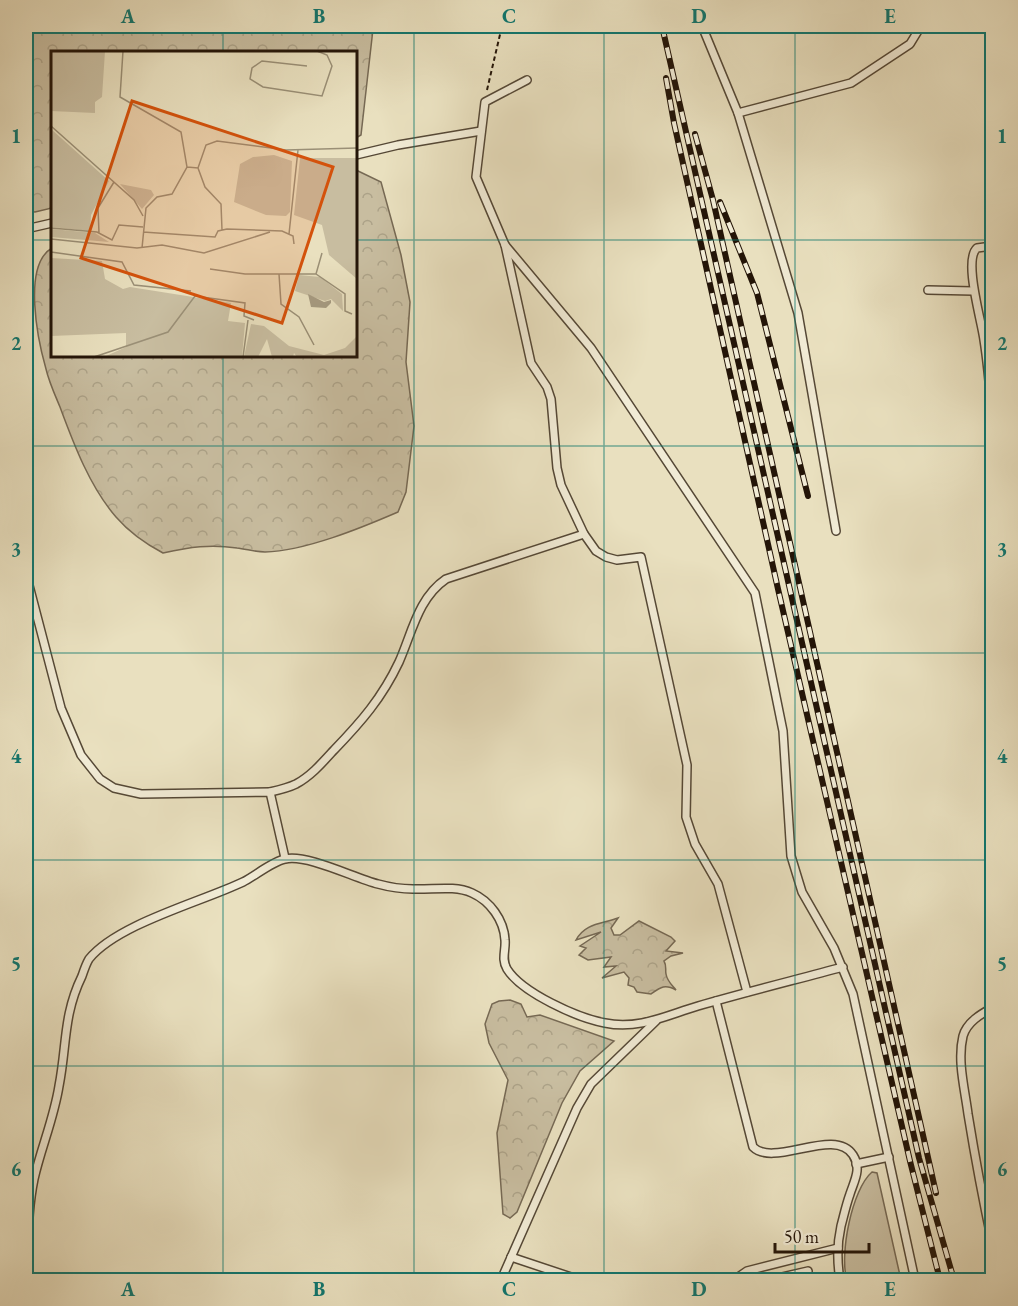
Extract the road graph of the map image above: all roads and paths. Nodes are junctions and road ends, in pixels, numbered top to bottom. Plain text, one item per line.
1 (502, 26) edge
2 (702, 26) edge
3 (921, 26) edge
4 (527, 80) dead end
5 (485, 102) junction
6 (738, 113) junction
7 (481, 131) junction
8 (357, 155) edge
9 (51, 223) edge
10 (26, 229) edge
11 (505, 245) junction
12 (993, 246) edge
13 (928, 290) dead end
14 (973, 291) junction
15 (993, 415) edge
16 (836, 531) dead end
17 (584, 534) junction
18 (26, 574) edge
19 (270, 792) junction
20 (285, 858) junction
21 (843, 967) junction
22 (747, 992) junction
23 (716, 1001) junction
24 (993, 1008) edge
25 (658, 1019) junction
26 (889, 1157) junction
27 (856, 1164) junction
28 (993, 1242) edge
29 (838, 1248) junction
30 (511, 1257) junction
31 (808, 1271) dead end
32 (28, 1281) edge
33 (501, 1281) edge
34 (580, 1281) edge
35 (734, 1281) edge
36 (769, 1281) edge
37 (840, 1281) edge
38 (915, 1281) edge

1 - 5 path
2 - 6 lane
3 - 6 lane
4 - 5 lane
5 - 7 lane
6 - 16 lane
7 - 8 lane
7 - 11 lane
9 - 10 lane
11 - 17 lane
11 - 21 lane
12 - 14 lane
13 - 14 lane
14 - 15 lane
17 - 19 lane
17 - 22 lane
18 - 19 lane
19 - 20 lane
20 - 25 lane
20 - 32 lane
21 - 22 lane
21 - 26 lane
22 - 23 lane
23 - 25 lane
23 - 27 lane
24 - 28 lane
25 - 30 lane
26 - 27 lane
26 - 38 lane
27 - 29 lane
29 - 35 lane
29 - 37 lane
30 - 33 lane
30 - 34 lane
31 - 36 lane

